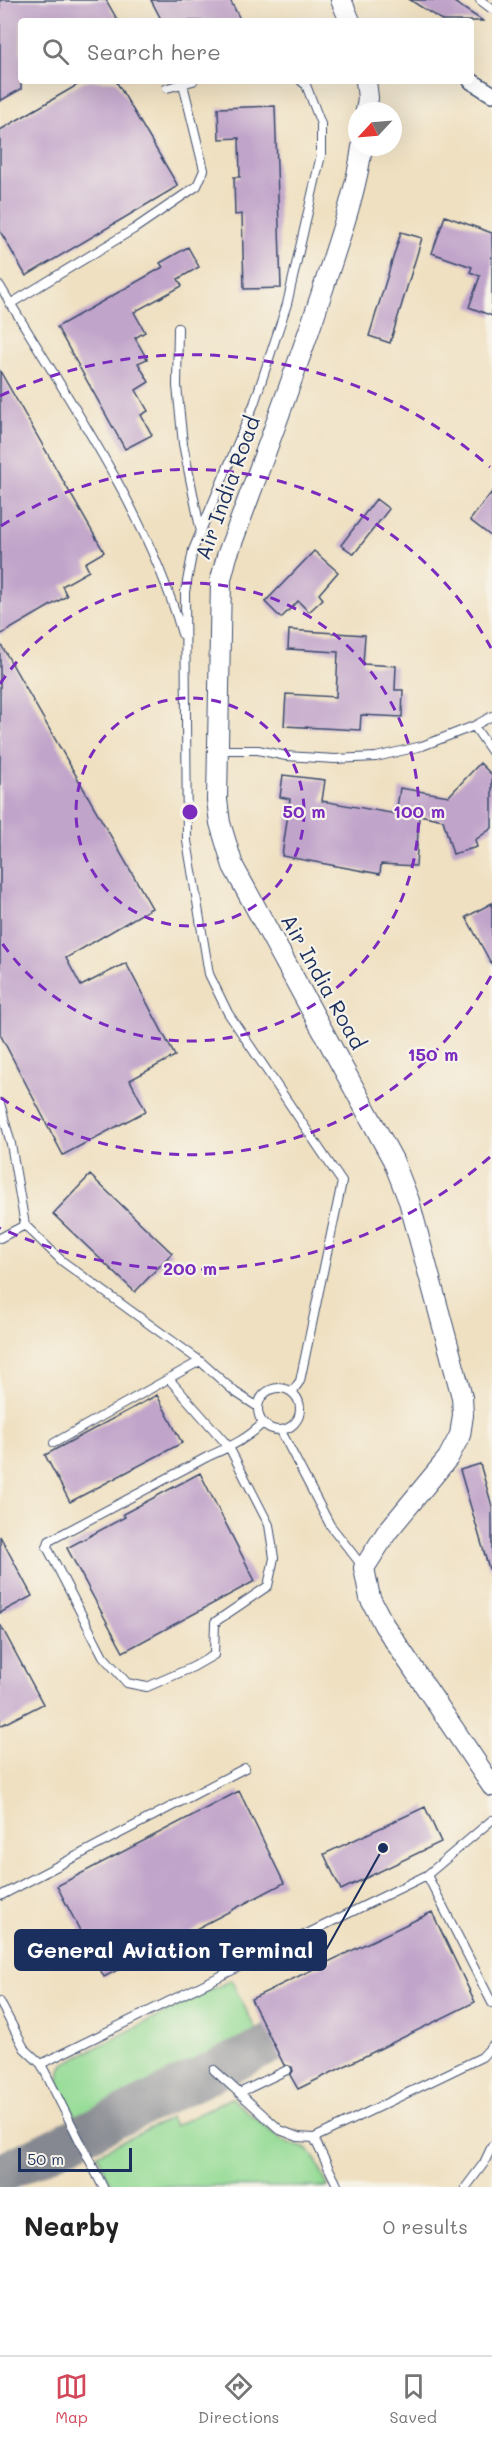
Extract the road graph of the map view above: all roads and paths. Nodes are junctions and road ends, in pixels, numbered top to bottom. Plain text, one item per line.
1 (480, 0) edge
2 (492, 9) edge
3 (474, 83) edge
4 (183, 84) joint
5 (305, 84) edge
6 (366, 84) edge
7 (167, 88) dead end
8 (492, 94) edge
9 (367, 102) edge
10 (360, 156) edge
11 (0, 286) edge
12 (10, 303) junction
13 (178, 328) dead end
14 (201, 530) junction
15 (185, 644) junction
16 (492, 716) edge
17 (474, 726) junction
18 (220, 750) junction
19 (492, 752) edge
20 (0, 1103) edge
21 (25, 1225) junction
22 (0, 1238) edge
23 (200, 1361) junction
24 (169, 1379) junction
25 (291, 1392) junction
26 (258, 1407) junction
27 (263, 1423) junction
28 (281, 1431) junction
29 (54, 1443) dead end
30 (229, 1447) junction
31 (364, 1568) junction
32 (245, 1768) dead end
33 (491, 1782) edge
34 (492, 1820) edge
35 (428, 1875) junction
36 (0, 1896) edge
37 (0, 2002) edge
38 (492, 2003) edge
39 (492, 2046) edge
40 (41, 2064) junction
41 (214, 2070) dead end
42 (287, 2070) dead end
43 (239, 2093) junction
44 (314, 2138) junction
45 (492, 2146) edge
46 (103, 2187) edge
47 (338, 2187) edge
48 (466, 2187) edge

1 - 2 lane
3 - 8 street
4 - 7 lane
4 - 12 lane
5 - 14 lane
6 - 9 street
10 - 18 street, Air India Road
11 - 12 lane
12 - 15 lane
13 - 14 lane
14 - 15 lane
15 - 25 lane
16 - 17 lane
17 - 18 lane
17 - 19 lane
18 - 31 street, Air India Road
20 - 21 lane
21 - 22 lane
21 - 23 lane
23 - 24 lane
23 - 26 lane
24 - 29 lane
24 - 30 lane
25 - 26 lane
25 - 28 lane
26 - 27 lane
27 - 28 lane
27 - 30 lane
28 - 31 lane
30 - 30 lane
31 - 33 street
32 - 36 lane
34 - 35 lane
35 - 38 lane
35 - 40 lane
37 - 40 lane
39 - 44 lane
40 - 46 lane
41 - 43 lane
42 - 43 lane
43 - 44 lane
44 - 47 lane
45 - 48 lane

